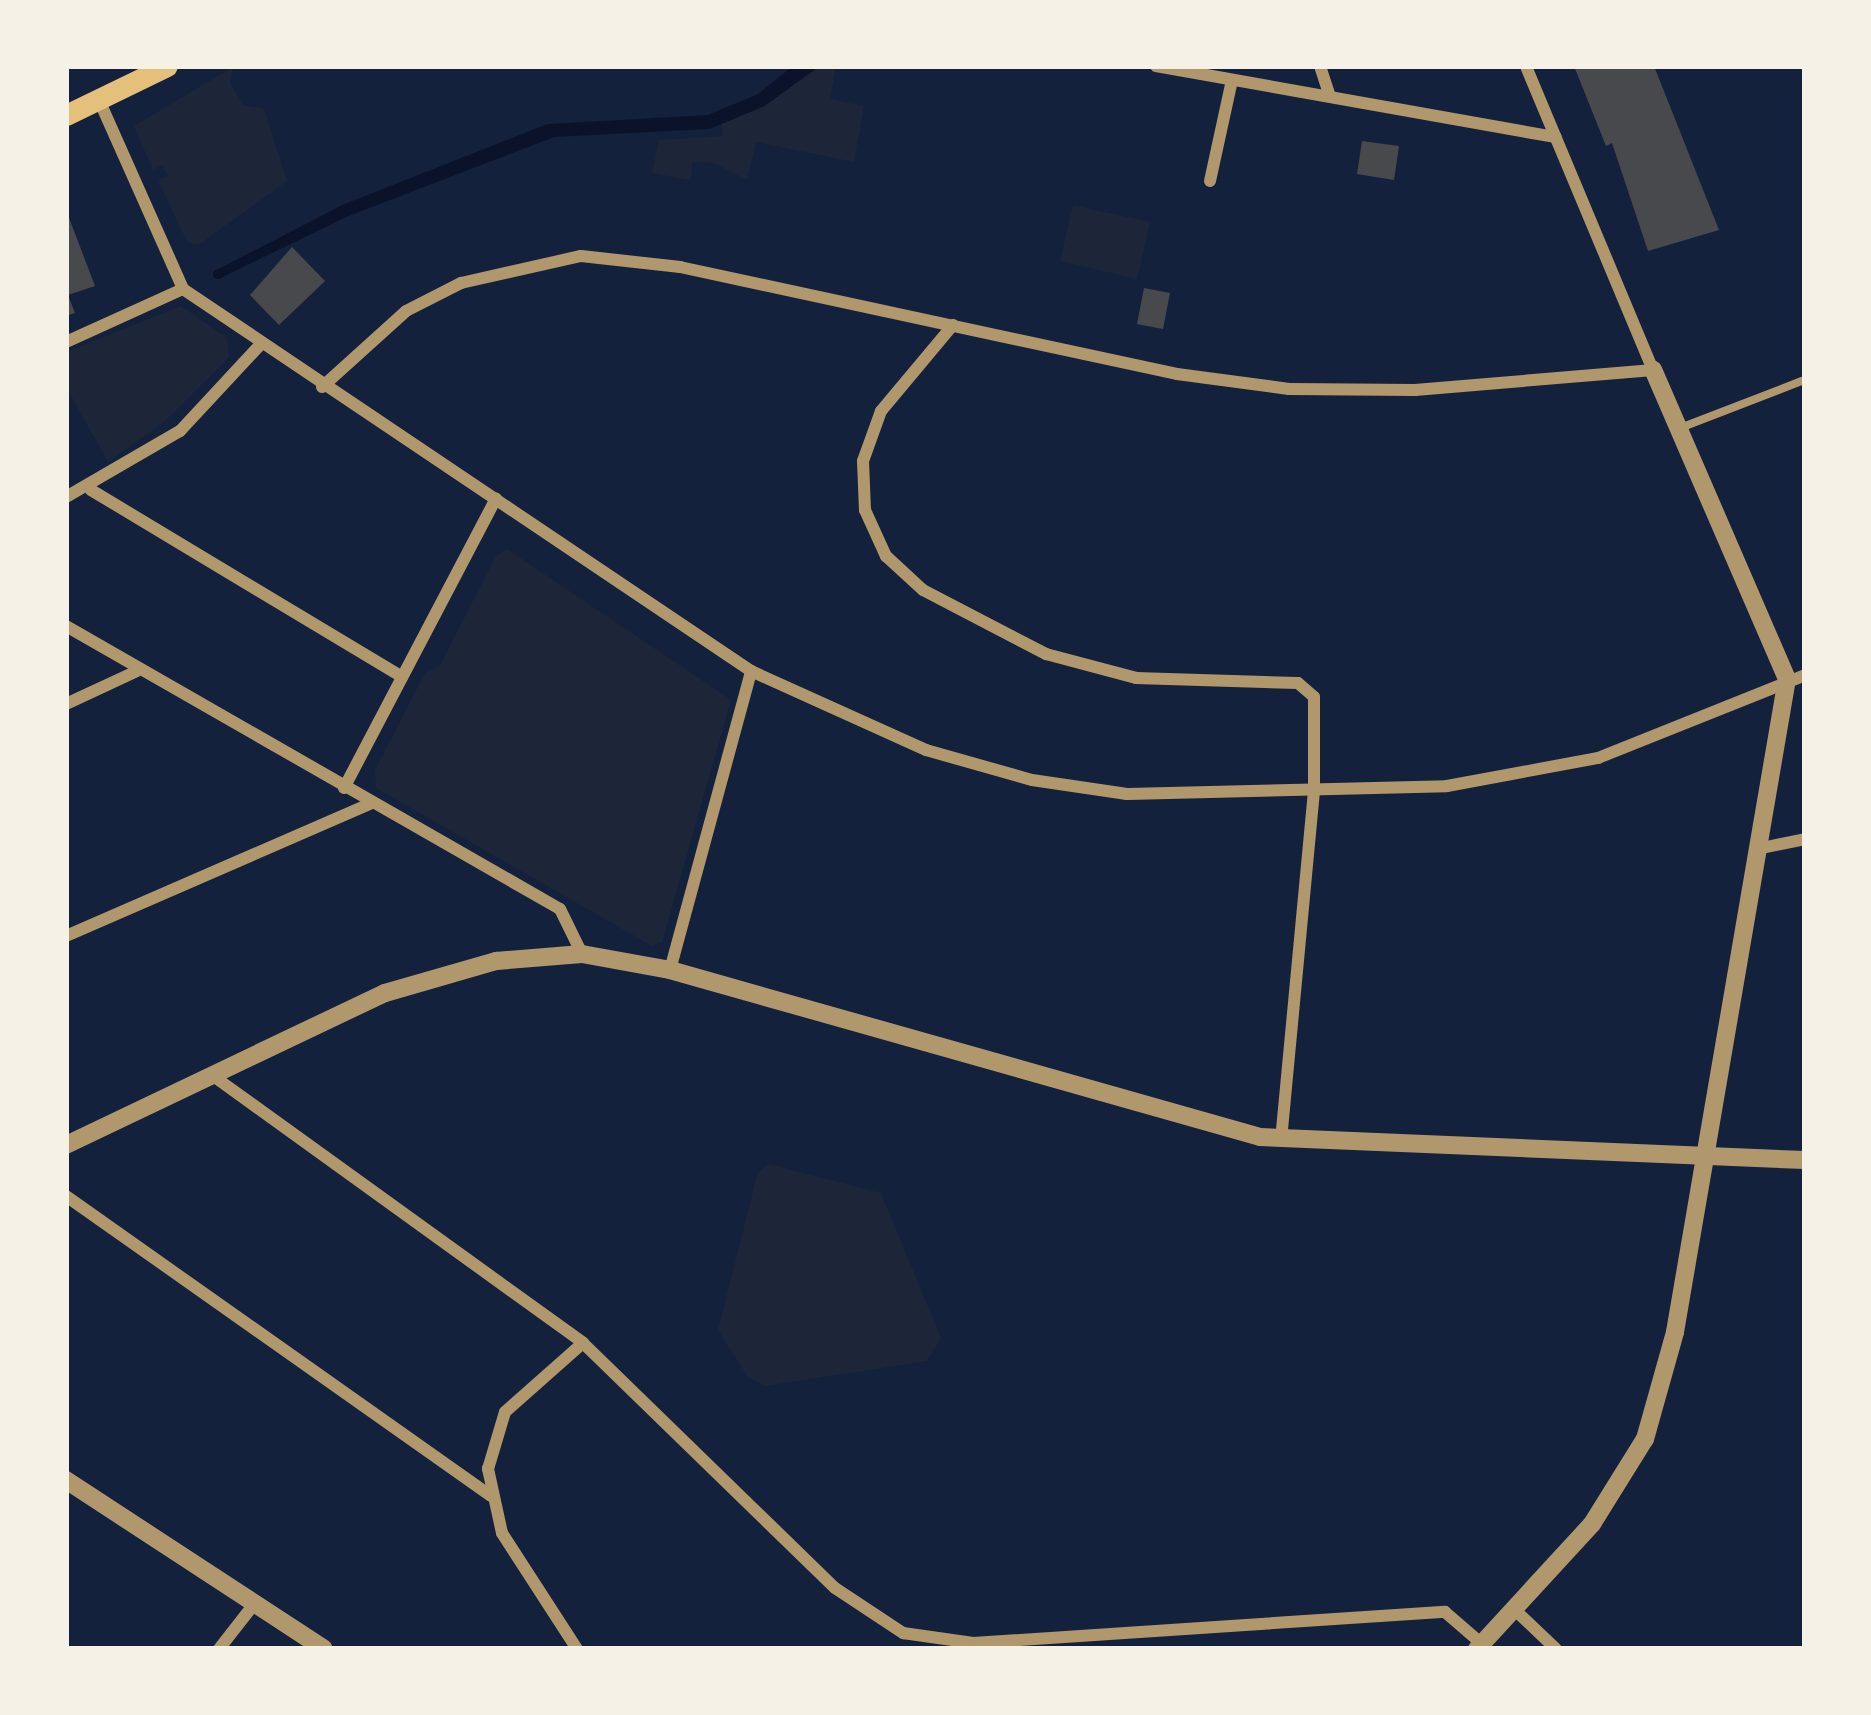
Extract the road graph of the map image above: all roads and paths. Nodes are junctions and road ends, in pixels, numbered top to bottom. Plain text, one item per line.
1 (167, 66) edge
2 (1156, 66) edge
3 (1320, 66) edge
4 (1526, 66) edge
5 (1232, 80) junction
6 (1330, 96) junction
7 (99, 100) junction
8 (66, 115) edge
9 (1556, 137) junction
10 (1210, 181) dead end
11 (183, 289) junction
12 (953, 325) junction
13 (66, 342) edge
14 (260, 345) junction
15 (1654, 370) junction
16 (1802, 382) edge
17 (322, 387) junction
18 (1678, 428) junction
19 (91, 490) junction
20 (66, 497) edge
21 (496, 500) junction
22 (66, 626) edge
23 (751, 670) junction
24 (137, 671) junction
25 (402, 677) junction
26 (1796, 677) edge
27 (66, 704) edge
28 (344, 788) junction
29 (1314, 791) junction
30 (369, 804) junction
31 (1805, 839) edge
32 (1762, 848) junction
33 (66, 936) edge
34 (582, 954) junction
35 (670, 970) junction
36 (216, 1078) junction
37 (1282, 1137) junction
38 (66, 1145) edge
39 (1702, 1160) junction
40 (1805, 1160) edge
41 (66, 1196) edge
42 (583, 1343) junction
43 (66, 1480) edge
44 (491, 1496) junction
45 (255, 1603) junction
46 (1516, 1611) junction
47 (1479, 1647) edge
48 (219, 1649) edge
49 (324, 1649) edge
50 (578, 1649) edge
51 (1556, 1649) edge

1 - 7 main road
2 - 5 street
3 - 6 street
4 - 9 street
5 - 6 street
5 - 10 street
6 - 9 street
7 - 8 main road
7 - 11 street
9 - 15 street
11 - 13 street
11 - 14 street
12 - 15 street
12 - 17 street
12 - 29 street
14 - 17 street
14 - 19 street
15 - 18 street
16 - 18 lane
17 - 21 street
18 - 26 street
19 - 20 street
19 - 25 street
21 - 23 street
21 - 25 street
22 - 24 street
23 - 29 street
23 - 35 street
24 - 27 street
24 - 28 street
25 - 28 street
26 - 29 street
26 - 32 street
28 - 30 street
29 - 37 street
30 - 33 street
30 - 34 street
31 - 32 street
32 - 39 street
34 - 35 street
34 - 36 street
35 - 37 street
36 - 38 street
36 - 42 street
37 - 39 street
39 - 40 street
39 - 46 street
41 - 44 street
42 - 44 street
42 - 47 street
43 - 45 street
44 - 50 street
45 - 48 street
45 - 49 street
46 - 47 street
46 - 51 street

